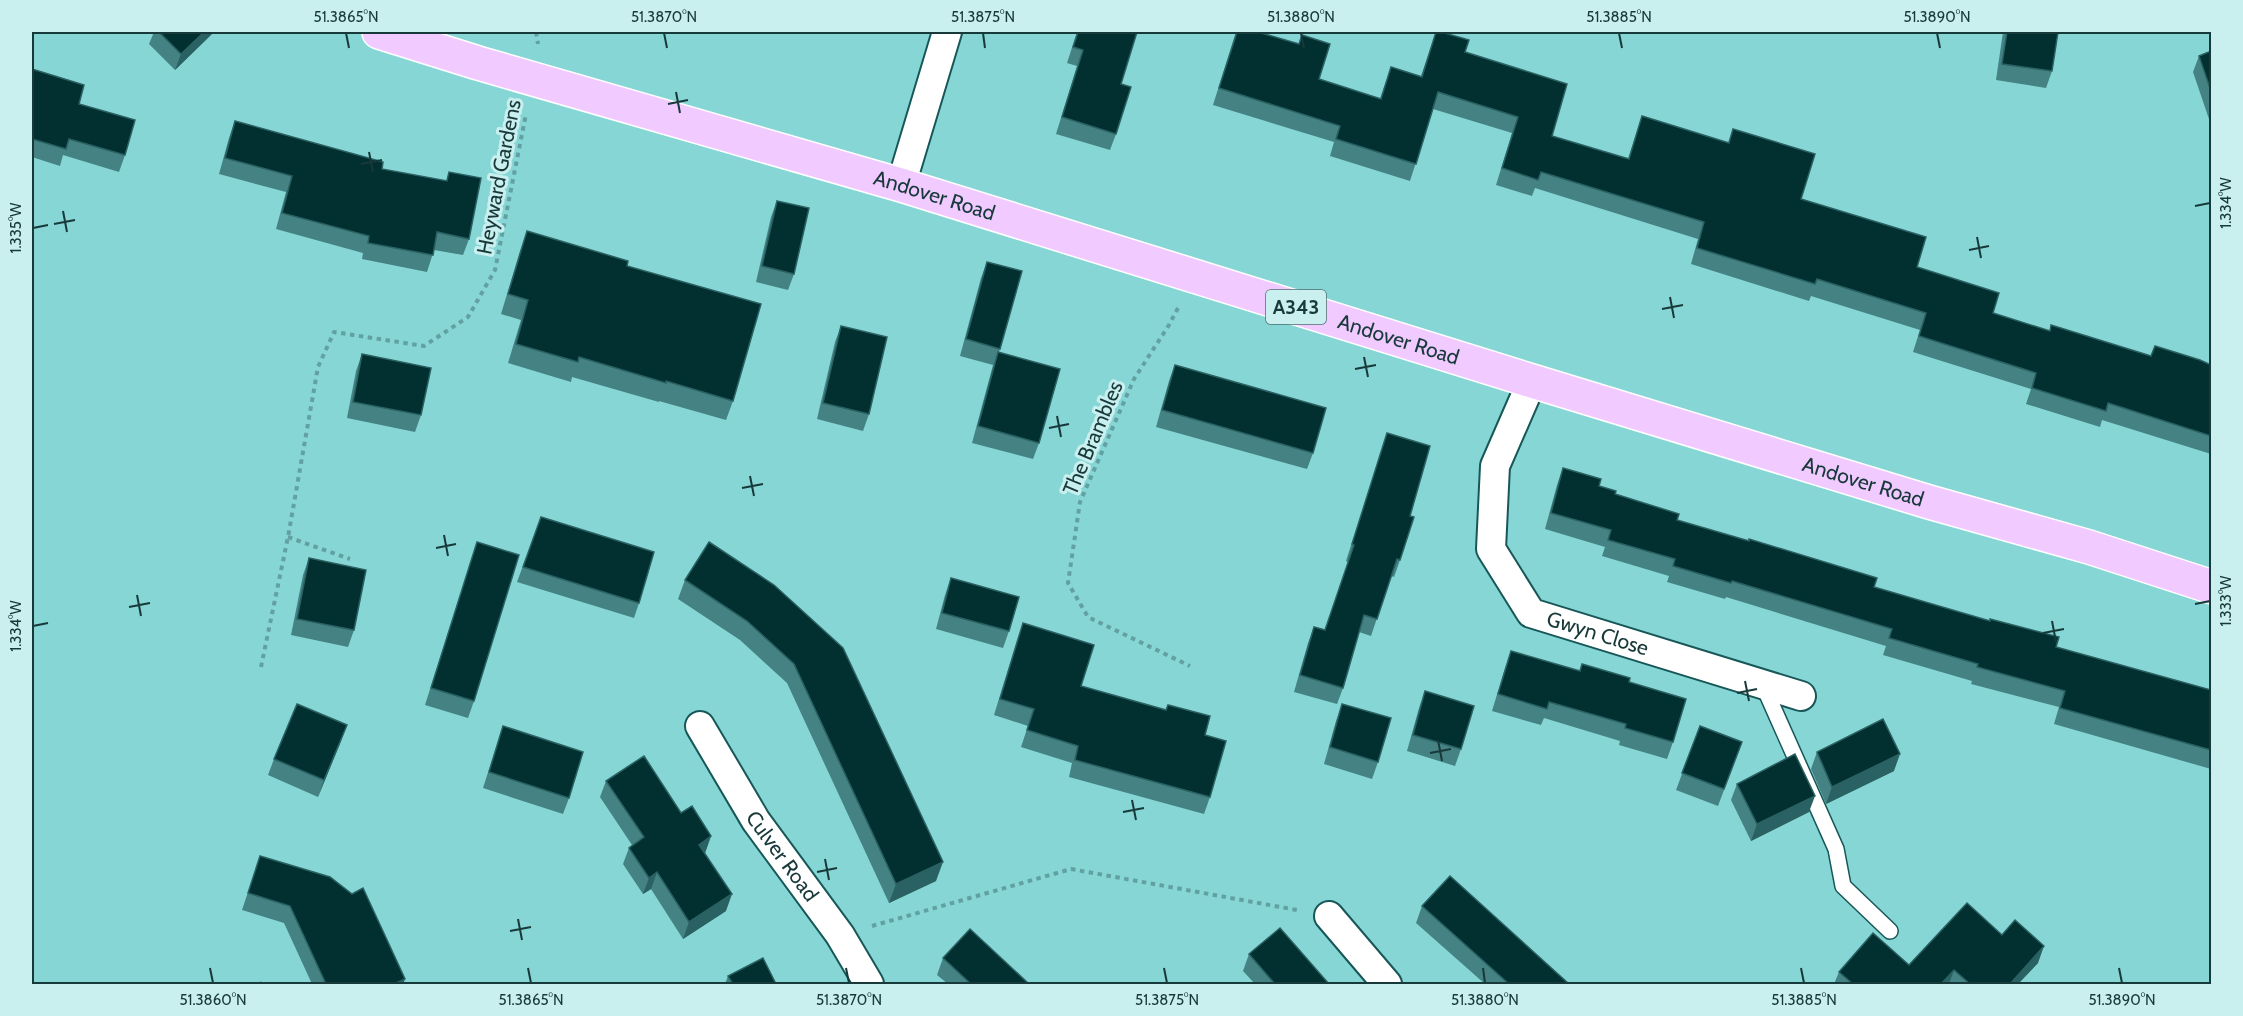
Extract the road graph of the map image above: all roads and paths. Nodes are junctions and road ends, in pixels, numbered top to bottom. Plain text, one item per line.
1 (379, 32) edge
2 (536, 32) edge
3 (947, 32) edge
4 (536, 62) junction
5 (902, 185) junction
6 (1194, 275) junction
7 (1532, 381) junction
8 (288, 537) junction
9 (350, 559) dead end
10 (2211, 587) edge
11 (1190, 666) dead end
12 (261, 667) dead end
13 (1763, 685) junction
14 (1801, 696) dead end
15 (700, 726) dead end
16 (1329, 916) joint
17 (1890, 931) dead end
18 (840, 935) junction
19 (869, 984) edge
20 (1388, 984) edge

1 - 4 main road, Andover Road / A343
2 - 4 path
3 - 5 street
4 - 5 main road, Andover Road / A343
4 - 8 path, Heyward Gardens
5 - 6 main road, Andover Road / A343
6 - 7 main road, Andover Road / A343
6 - 11 path, The Brambles
7 - 10 main road, Andover Road / A343
7 - 13 street, Gwyn Close
8 - 9 path
8 - 12 path, Heyward Gardens
13 - 14 street, Gwyn Close
13 - 17 lane
15 - 18 street, Culver Road
16 - 18 path
16 - 20 street
18 - 19 street, Culver Road

